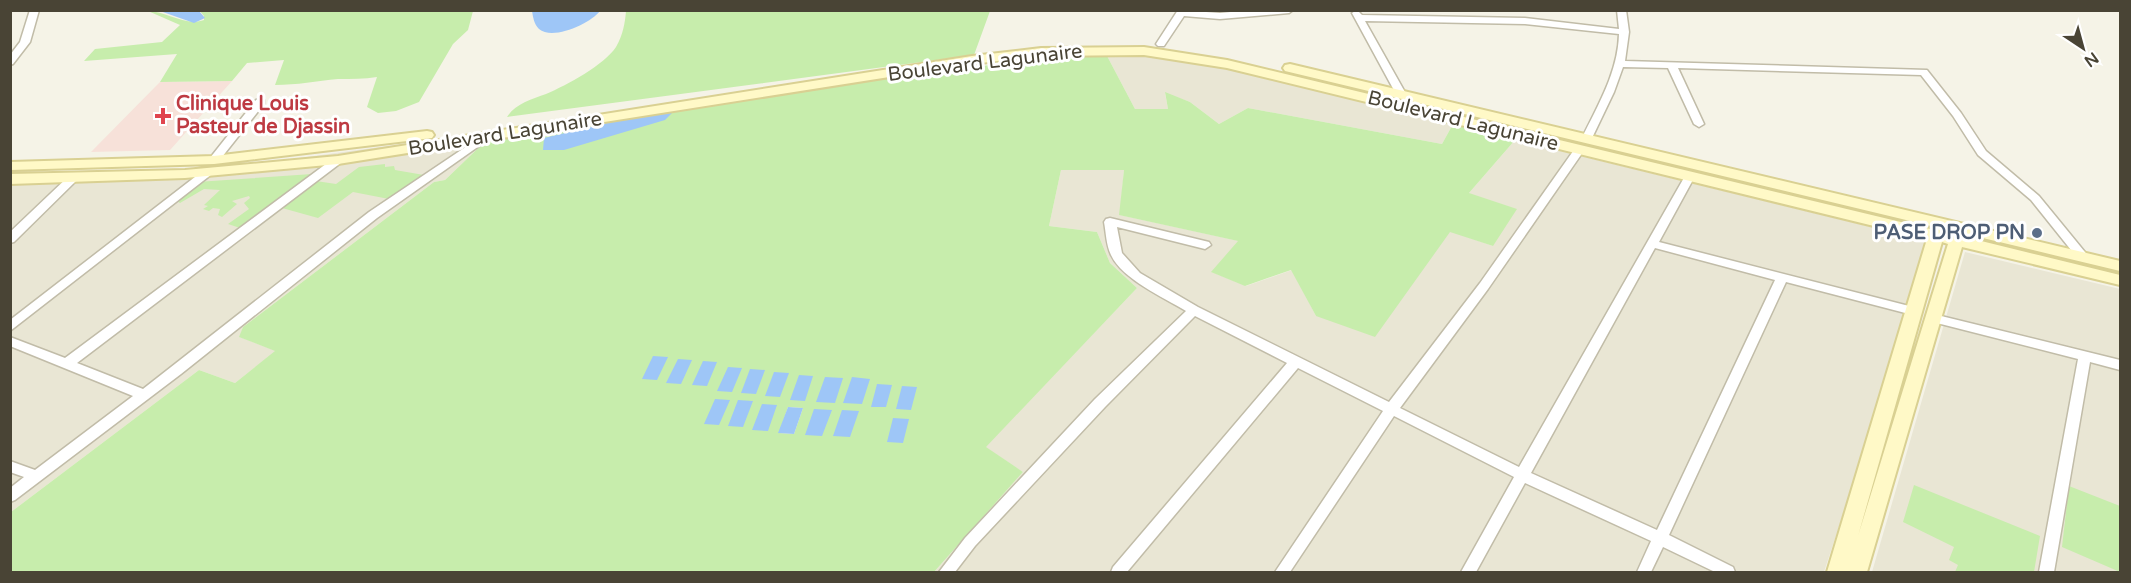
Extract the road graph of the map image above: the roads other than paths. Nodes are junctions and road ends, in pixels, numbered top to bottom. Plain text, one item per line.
1 (35, 10) edge
2 (1289, 10) edge
3 (1621, 10) edge
4 (1182, 12) edge
5 (1356, 14) edge
6 (1624, 32) junction
7 (1161, 44) junction
8 (10, 62) edge
9 (1620, 64) junction
10 (1672, 66) junction
11 (1401, 94) junction
12 (260, 102) dead end
13 (1699, 124) dead end
14 (485, 137) junction
15 (1583, 144) junction
16 (338, 160) junction
17 (10, 166) edge
18 (211, 166) junction
19 (1690, 176) junction
20 (74, 177) junction
21 (10, 179) edge
22 (1938, 229) junction
23 (1959, 234) junction
24 (10, 239) edge
25 (1653, 244) junction
26 (1205, 245) dead end
27 (2084, 257) junction
28 (2121, 266) edge
29 (1782, 278) junction
30 (2121, 280) edge
31 (1194, 310) junction
32 (1913, 311) junction
33 (1933, 318) junction
34 (10, 327) edge
35 (10, 340) edge
36 (2085, 356) junction
37 (1296, 361) junction
38 (68, 363) junction
39 (2121, 365) edge
40 (144, 395) junction
41 (1392, 408) junction
42 (10, 466) edge
43 (1522, 475) junction
44 (36, 476) junction
45 (10, 496) edge
46 (1658, 537) junction
47 (946, 573) edge
48 (1118, 573) edge
49 (1282, 573) edge
50 (1468, 573) edge
51 (1644, 573) edge
52 (1728, 573) edge
53 (1837, 573) edge
54 (1857, 573) edge
55 (2047, 573) edge

1 - 8 street
2 - 4 street
3 - 6 street
4 - 7 street
5 - 6 street
5 - 11 street
6 - 9 street
7 - 11 main road, Boulevard Lagunaire
7 - 18 main road, Boulevard Lagunaire
9 - 10 street
9 - 15 street
10 - 13 street
10 - 27 street
11 - 15 main road, Boulevard Lagunaire
12 - 18 street
14 - 15 main road, Boulevard Lagunaire
14 - 16 main road, Boulevard Lagunaire
14 - 40 street
15 - 19 main road, Boulevard Lagunaire
15 - 22 main road, Boulevard Lagunaire
15 - 41 street
16 - 18 main road, Boulevard Lagunaire
16 - 38 street
17 - 18 main road, Boulevard Lagunaire
18 - 20 main road, Boulevard Lagunaire
18 - 34 street
19 - 22 main road, Boulevard Lagunaire
19 - 25 street
20 - 21 main road, Boulevard Lagunaire
20 - 24 street
22 - 23 main road, Boulevard Lagunaire
22 - 32 main road
23 - 27 main road, Boulevard Lagunaire
23 - 30 main road, Boulevard Lagunaire
23 - 33 main road
25 - 29 street
25 - 43 street
26 - 31 street
27 - 28 main road, Boulevard Lagunaire
29 - 32 street
29 - 46 street
31 - 37 street
31 - 47 street
32 - 53 main road
33 - 36 street
33 - 54 main road
35 - 38 street
36 - 39 street
36 - 55 street
37 - 41 street
37 - 48 street
38 - 40 street
40 - 44 street
41 - 43 street
41 - 49 street
42 - 44 street
43 - 46 street
43 - 50 street
44 - 45 street
46 - 51 street
46 - 52 street

